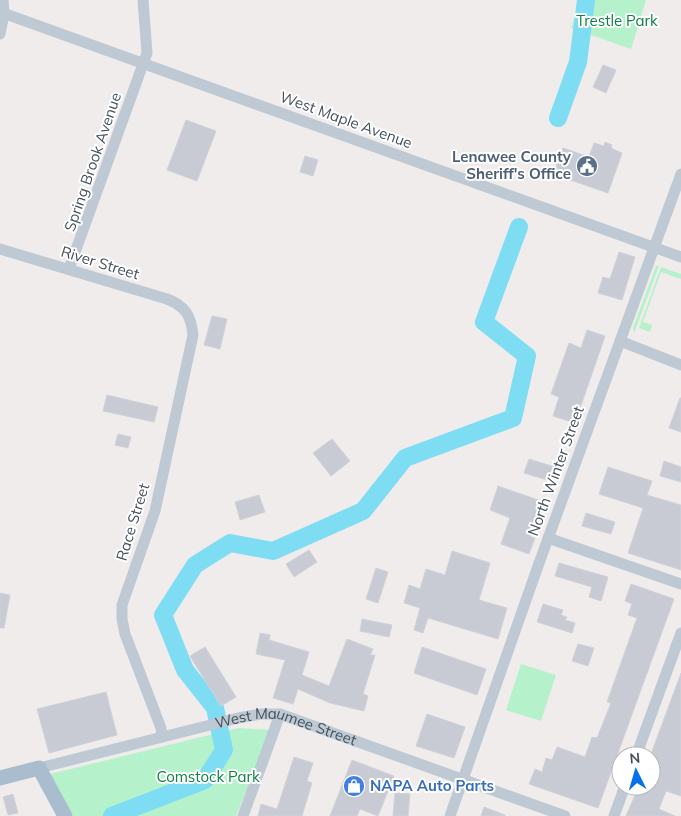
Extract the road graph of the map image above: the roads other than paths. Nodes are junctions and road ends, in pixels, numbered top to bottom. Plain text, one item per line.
1 (3, 0) edge
2 (143, 0) edge
3 (2, 13) edge
4 (0, 34) edge
5 (144, 63) junction
6 (681, 174) edge
7 (656, 247) junction
8 (0, 249) edge
9 (681, 257) edge
10 (69, 269) junction
11 (187, 312) joint
12 (620, 341) junction
13 (681, 365) edge
14 (548, 538) junction
15 (681, 584) edge
16 (681, 633) edge
17 (280, 714) junction
18 (162, 737) junction
19 (640, 746) edge
20 (39, 768) junction
21 (0, 778) edge
22 (463, 780) junction
23 (621, 796) edge
24 (65, 816) edge
25 (243, 816) edge
26 (450, 816) edge
27 (565, 816) edge
28 (614, 816) edge

1 - 3 street
2 - 5 street, Spring Brook Avenue
3 - 4 street
3 - 5 street, West Maple Avenue
5 - 7 street, West Maple Avenue
5 - 10 street, Spring Brook Avenue
6 - 7 street, North Winter Street
7 - 9 street, West Maple Avenue
7 - 12 street, North Winter Street
8 - 10 street, River Street
10 - 11 street, River Street
11 - 18 street, Race Street
12 - 13 street
12 - 14 street, North Winter Street
14 - 15 street
14 - 22 street, North Winter Street
16 - 19 street
17 - 18 street, West Maumee Street
17 - 22 street, West Maumee Street
17 - 25 street
18 - 20 street, West Maumee Street
20 - 21 main road, West Maumee Street
20 - 24 main road
22 - 26 street, North Winter Street
22 - 27 street, West Maumee Street
23 - 28 street

